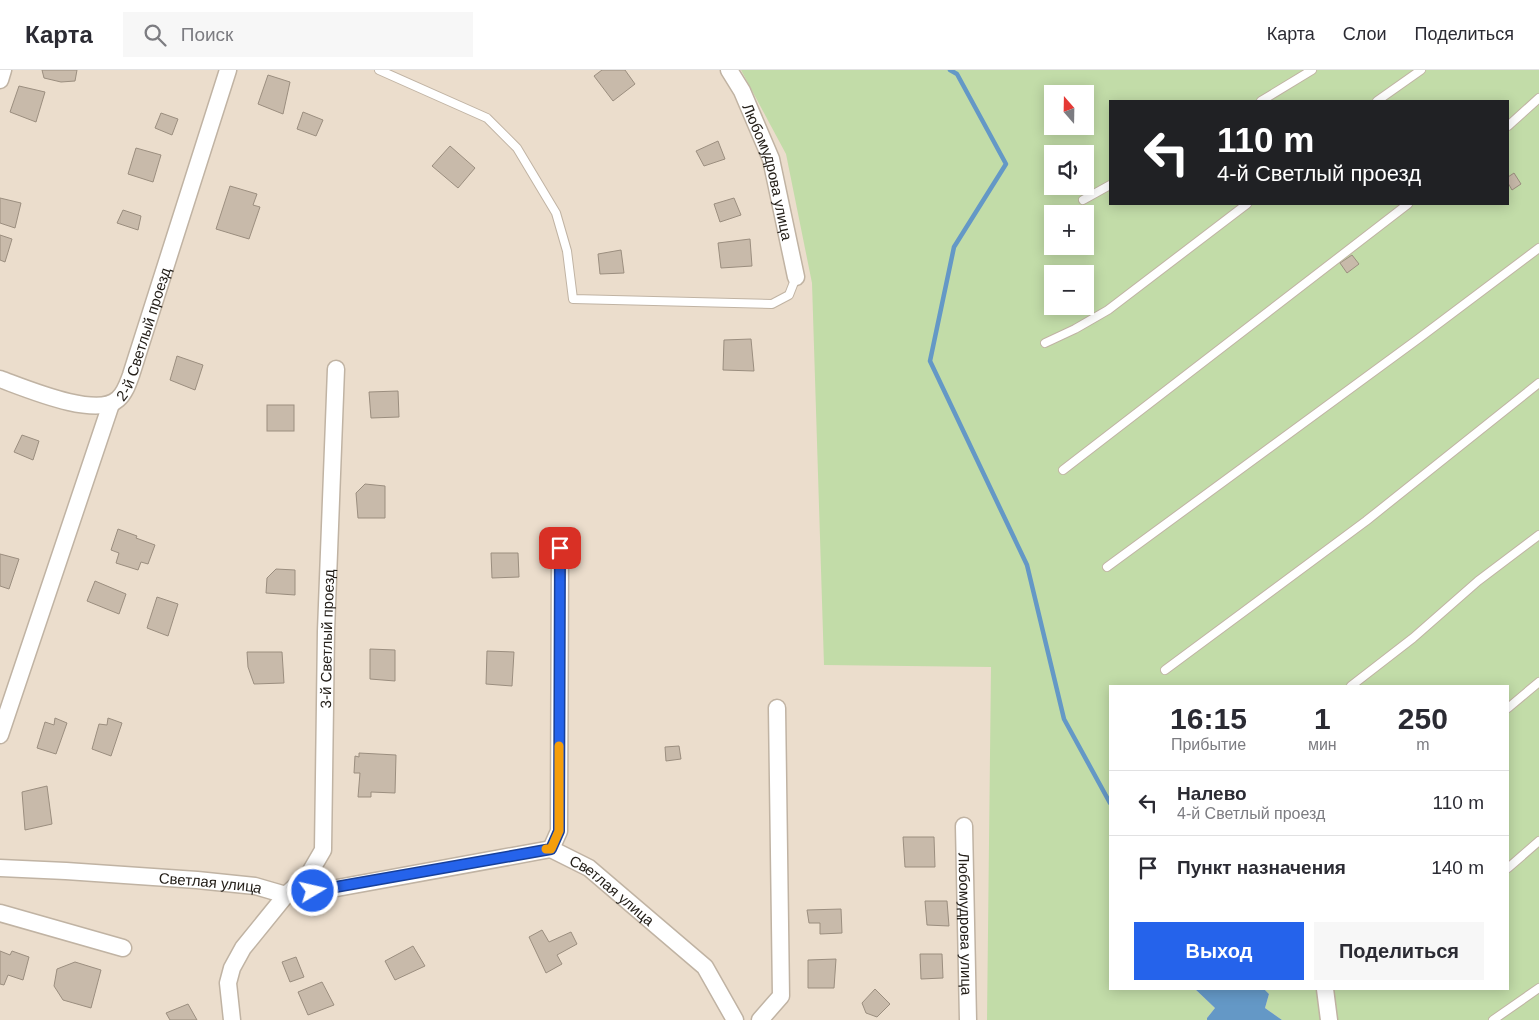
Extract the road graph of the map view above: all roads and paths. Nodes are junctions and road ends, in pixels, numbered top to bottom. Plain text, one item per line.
1 (3, 70) edge
2 (228, 70) edge
3 (379, 70) edge
4 (729, 70) edge
5 (1312, 70) edge
6 (1421, 70) edge
7 (0, 80) edge
8 (1539, 98) edge
9 (1263, 100) edge
10 (1378, 100) edge
11 (1509, 125) edge
12 (1109, 186) edge
13 (1082, 200) dead end
14 (1245, 205) edge
15 (1407, 205) edge
16 (1539, 248) edge
17 (796, 277) joint
18 (1045, 342) dead end
19 (336, 369) dead end
20 (0, 379) edge
21 (1539, 383) edge
22 (111, 404) junction
23 (1063, 470) dead end
24 (1539, 535) edge
25 (560, 548) dead end
26 (1107, 567) dead end
27 (1165, 670) dead end
28 (1539, 682) edge
29 (1352, 685) edge
30 (1509, 707) edge
31 (776, 708) dead end
32 (0, 735) edge
33 (964, 826) dead end
34 (1539, 841) edge
35 (551, 849) junction
36 (1509, 867) edge
37 (0, 868) edge
38 (286, 895) junction
39 (0, 913) edge
40 (123, 948) dead end
41 (1539, 988) edge
42 (1329, 991) edge
43 (232, 1020) edge
44 (735, 1020) edge
45 (760, 1020) edge
46 (968, 1020) edge
47 (1329, 1020) edge
48 (1493, 1020) edge

1 - 7 street
2 - 22 street, 2-й Светлый проезд
3 - 17 lane
4 - 17 street, Любомудрова улица
5 - 9 lane
6 - 10 lane
8 - 11 lane
12 - 13 lane
14 - 18 lane
15 - 23 lane
16 - 26 lane
19 - 38 street, 3-й Светлый проезд
20 - 22 street
21 - 27 lane
22 - 32 street, 2-й Светлый проезд
24 - 29 lane
25 - 35 street
28 - 30 lane
31 - 45 street
33 - 46 street, Любомудрова улица
34 - 36 lane
35 - 38 street, Светлая улица
35 - 44 street, Светлая улица
37 - 38 street, Светлая улица
38 - 43 street, 3-й Светлый проезд
39 - 40 street
41 - 48 lane
42 - 47 street

